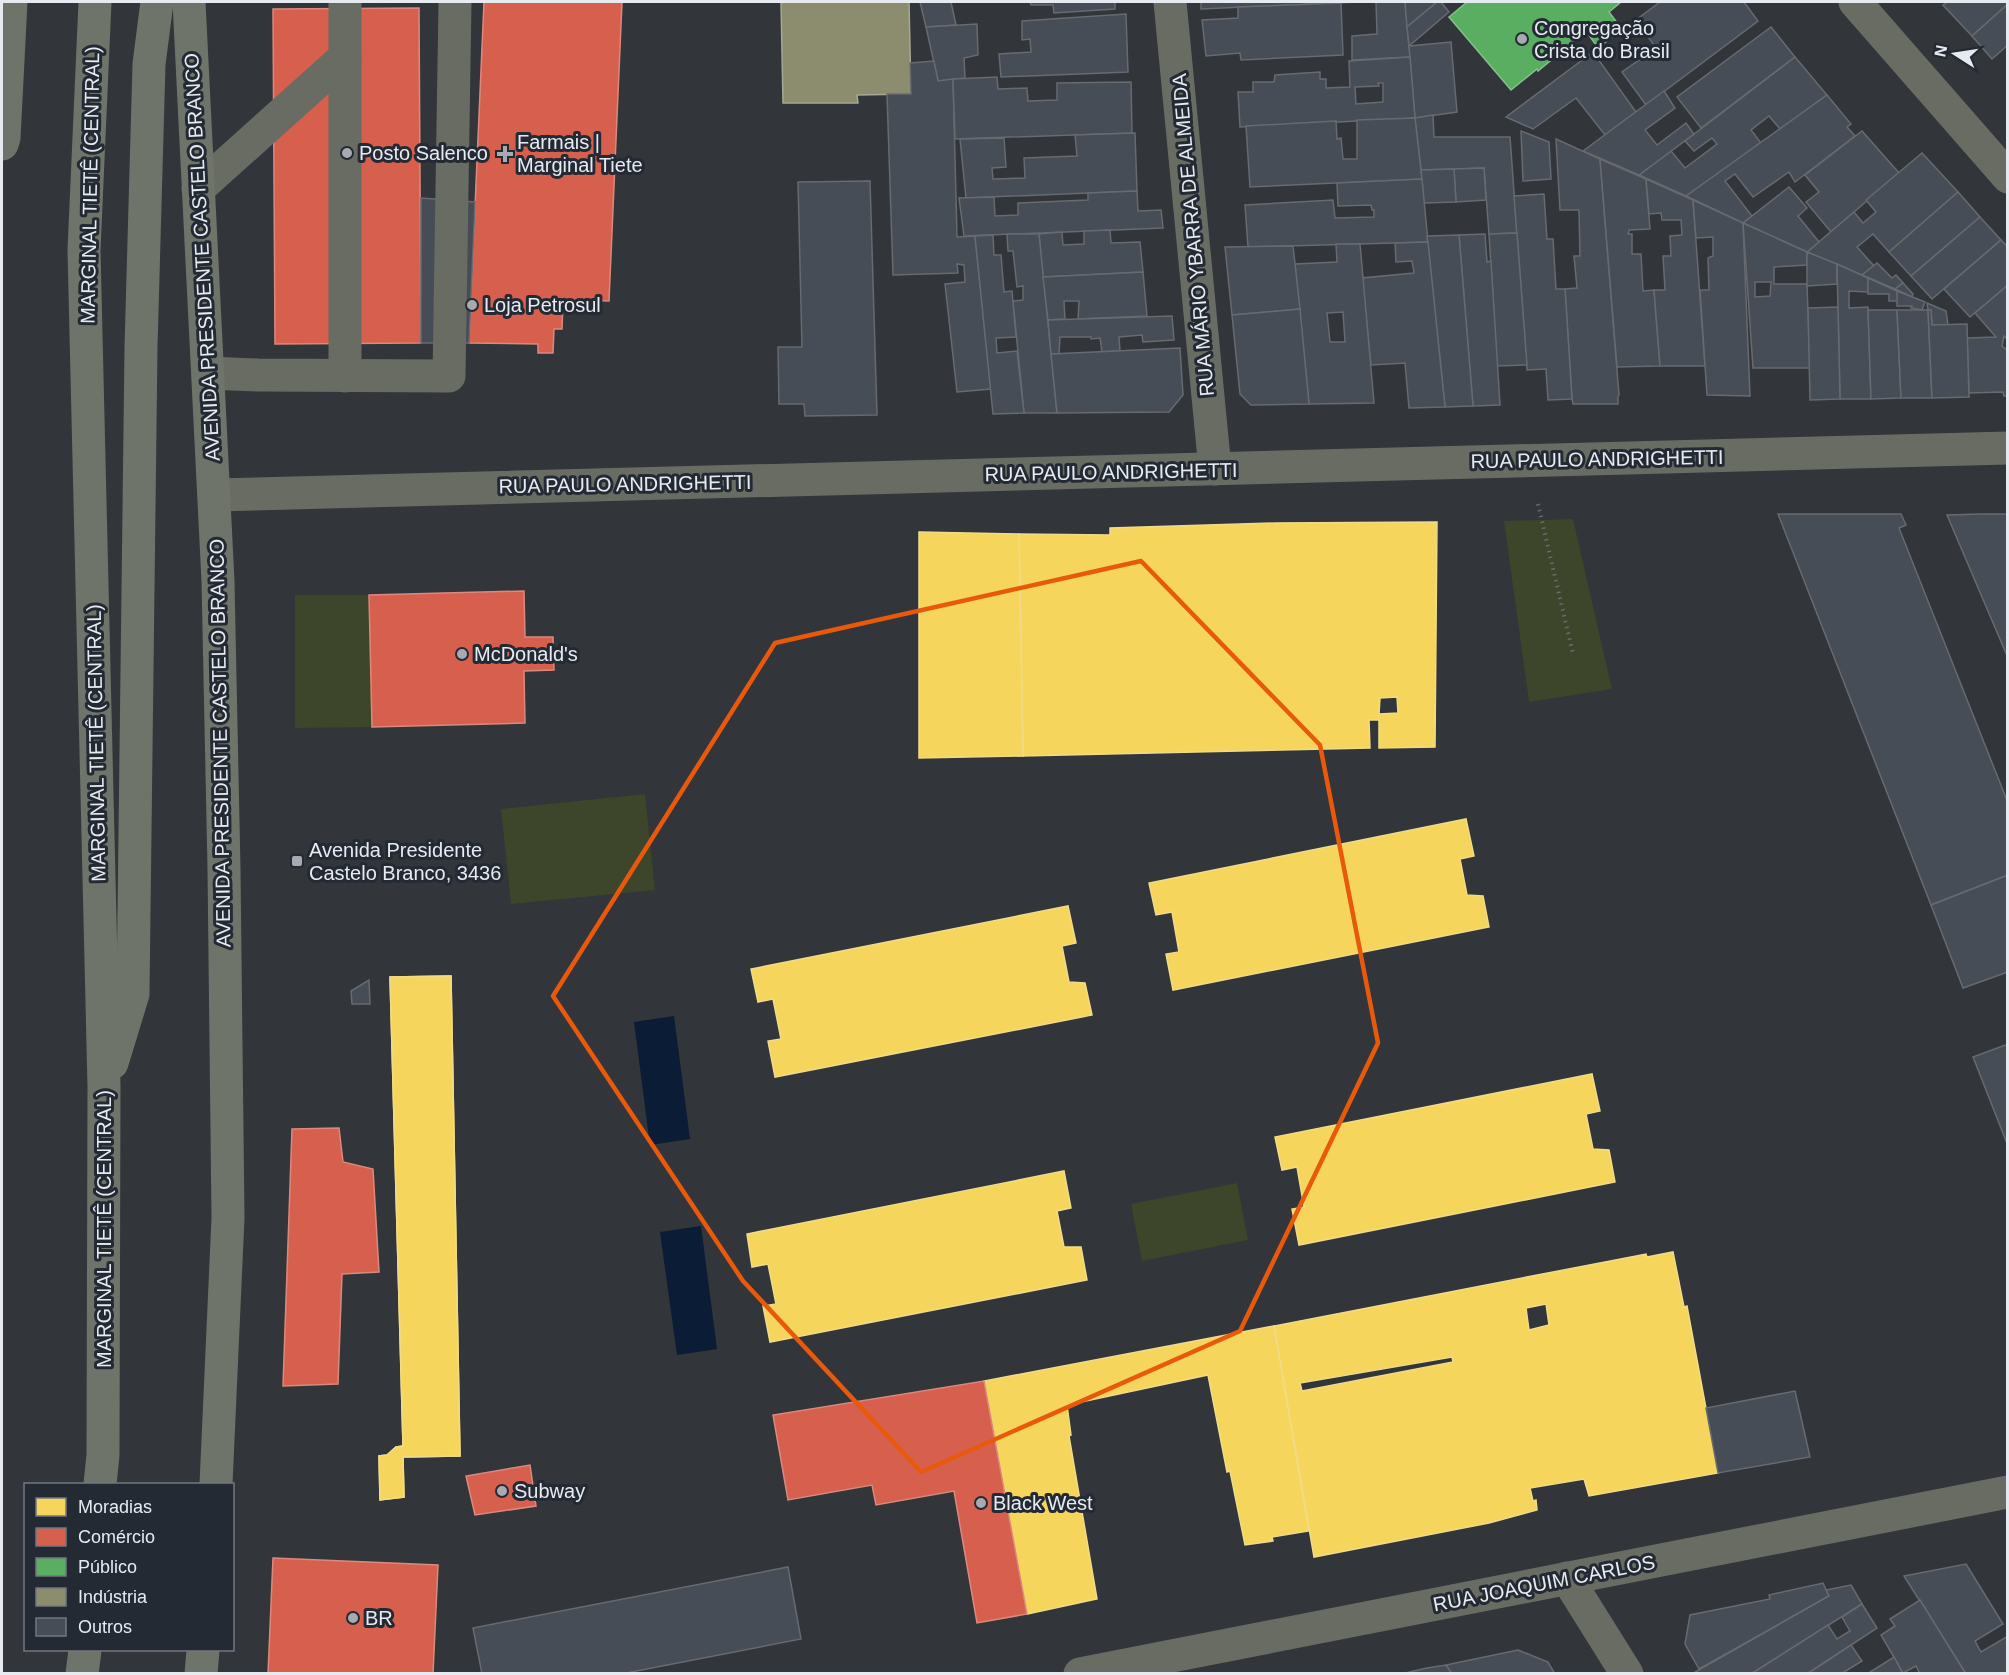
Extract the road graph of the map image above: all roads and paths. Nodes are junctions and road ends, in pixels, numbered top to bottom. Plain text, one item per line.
1 (11, 2) edge
2 (96, 2) edge
3 (156, 2) edge
4 (189, 2) edge
5 (345, 2) edge
6 (455, 2) edge
7 (1170, 2) edge
8 (1855, 2) edge
9 (345, 57) junction
10 (2, 144) edge
11 (2007, 177) edge
12 (198, 189) junction
13 (208, 373) junction
14 (345, 376) junction
15 (2007, 448) edge
16 (1483, 462) junction
17 (1215, 469) junction
18 (214, 495) junction
19 (1573, 654) dead end
20 (104, 1087) junction
21 (100, 1483) edge
22 (216, 1483) edge
23 (2007, 1492) edge
24 (1567, 1578) junction
25 (84, 1651) edge
26 (203, 1651) edge
27 (82, 1674) edge
28 (201, 1674) edge
29 (1080, 1674) edge
30 (1628, 1674) edge

1 - 10 highway
2 - 20 highway, MARGINAL TIETÊ (CENTRAL)
3 - 20 highway
4 - 12 highway, AVENIDA PRESIDENTE CASTELO BRANCO
5 - 9 street
6 - 14 street
7 - 17 street, RUA MÁRIO YBARRA DE ALMEIDA
8 - 11 street
9 - 12 street
9 - 14 street
12 - 13 highway, AVENIDA PRESIDENTE CASTELO BRANCO
13 - 14 street
13 - 18 highway, AVENIDA PRESIDENTE CASTELO BRANCO
15 - 16 street, RUA PAULO ANDRIGHETTI
16 - 17 street, RUA PAULO ANDRIGHETTI
16 - 19 path
17 - 18 street, RUA PAULO ANDRIGHETTI
18 - 22 highway, AVENIDA PRESIDENTE CASTELO BRANCO
20 - 21 highway, MARGINAL TIETÊ (CENTRAL)
23 - 24 street, RUA JOAQUIM CARLOS
24 - 29 street, RUA JOAQUIM CARLOS
24 - 30 street
25 - 27 highway
26 - 28 highway

